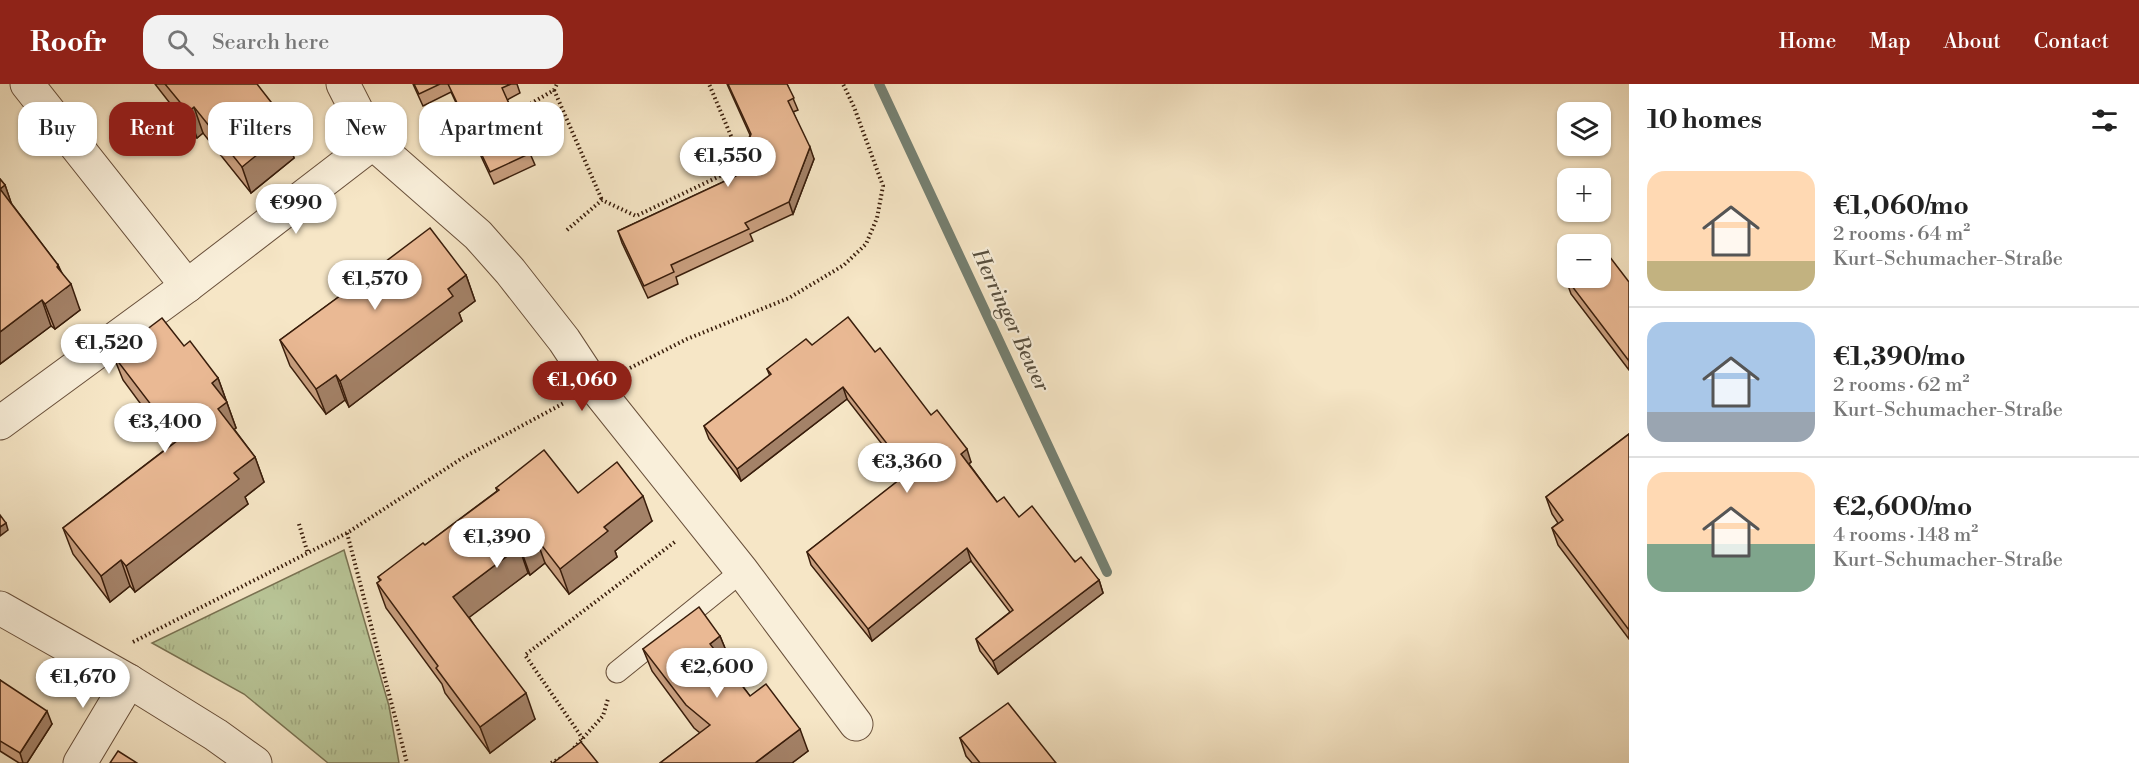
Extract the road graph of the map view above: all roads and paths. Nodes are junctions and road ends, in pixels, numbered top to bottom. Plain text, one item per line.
1 (27, 84) edge
2 (343, 84) edge
3 (557, 84) edge
4 (709, 84) edge
5 (843, 84) edge
6 (554, 90) junction
7 (352, 102) edge
8 (534, 102) edge
9 (356, 156) edge
10 (388, 156) edge
11 (602, 200) junction
12 (567, 230) dead end
13 (187, 286) junction
14 (595, 387) junction
15 (0, 423) edge
16 (702, 520) junction
17 (299, 524) dead end
18 (347, 533) junction
19 (308, 554) junction
20 (742, 570) junction
21 (0, 608) edge
22 (95, 661) junction
23 (616, 672) joint
24 (129, 681) junction
25 (856, 724) dead end
26 (583, 739) junction
27 (80, 763) edge
28 (255, 763) edge
29 (407, 763) edge
30 (551, 763) edge

1 - 13 street
2 - 7 street
3 - 6 path
4 - 11 path
5 - 14 path
6 - 8 path
6 - 11 path
9 - 13 street
10 - 14 street
11 - 12 path
13 - 15 street
14 - 16 street
14 - 18 path
16 - 20 street
16 - 26 path
17 - 19 path
18 - 19 path
18 - 29 path
19 - 22 path
20 - 23 lane
20 - 25 street
21 - 22 street
22 - 24 street
23 - 26 path
24 - 27 street
24 - 28 street
26 - 30 path

